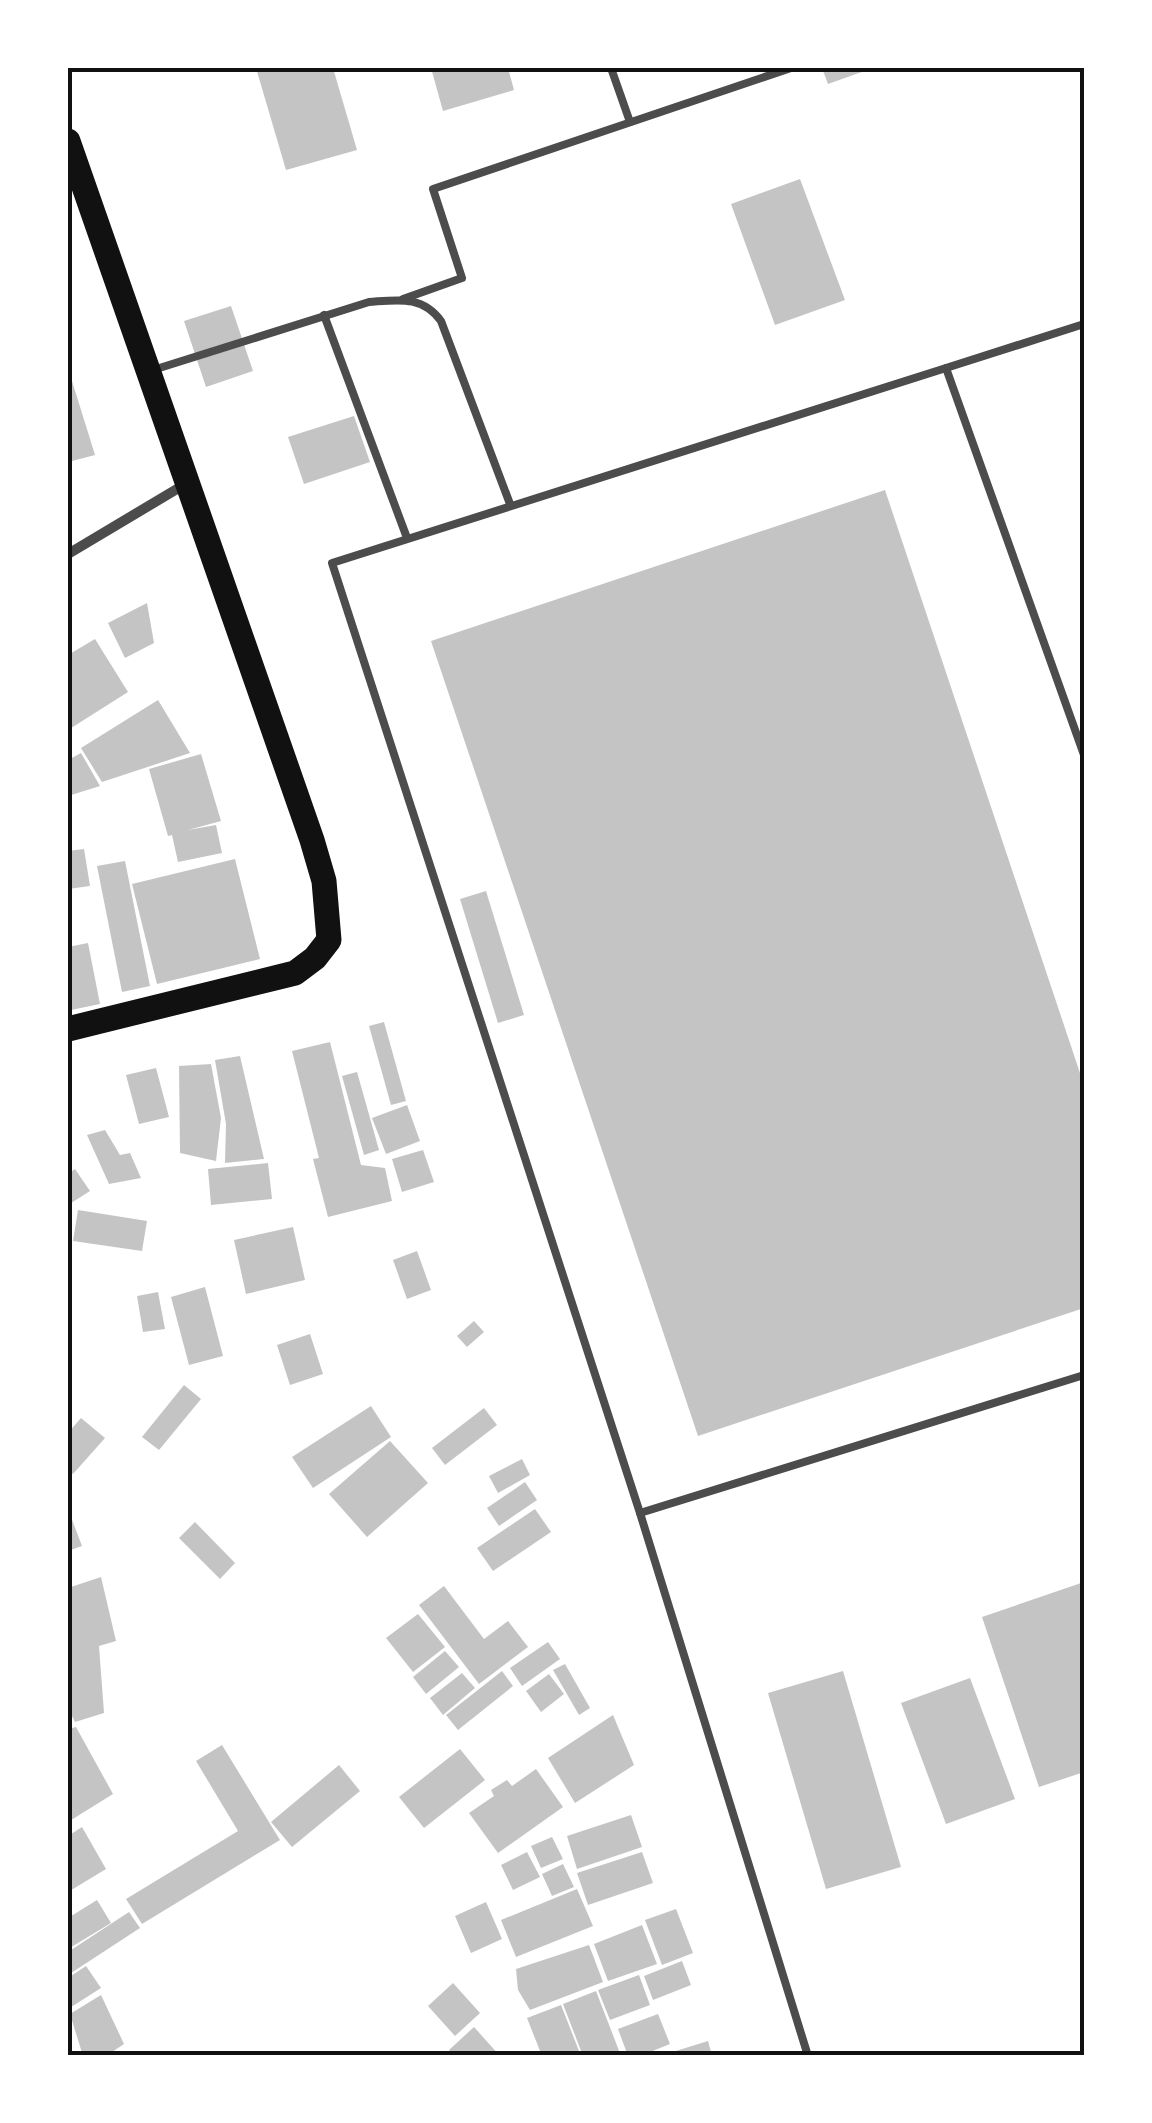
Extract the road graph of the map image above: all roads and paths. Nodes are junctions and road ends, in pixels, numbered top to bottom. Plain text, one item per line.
1 (612, 68) edge
2 (791, 68) edge
3 (630, 122) junction
4 (68, 140) edge
5 (403, 299) junction
6 (324, 315) junction
7 (1084, 324) edge
8 (946, 368) junction
9 (149, 372) junction
10 (188, 483) junction
11 (510, 504) junction
12 (407, 538) junction
13 (68, 554) edge
14 (1084, 755) edge
15 (68, 1029) edge
16 (1084, 1375) edge
17 (640, 1513) junction
18 (808, 2056) edge

1 - 3 lane
2 - 3 lane
3 - 5 lane
4 - 9 main road
5 - 6 lane
5 - 11 lane
6 - 9 lane
6 - 12 lane
7 - 8 lane
8 - 11 lane
8 - 14 lane
9 - 10 main road
10 - 13 street
10 - 15 main road
11 - 12 lane
12 - 17 lane
16 - 17 lane
17 - 18 lane

